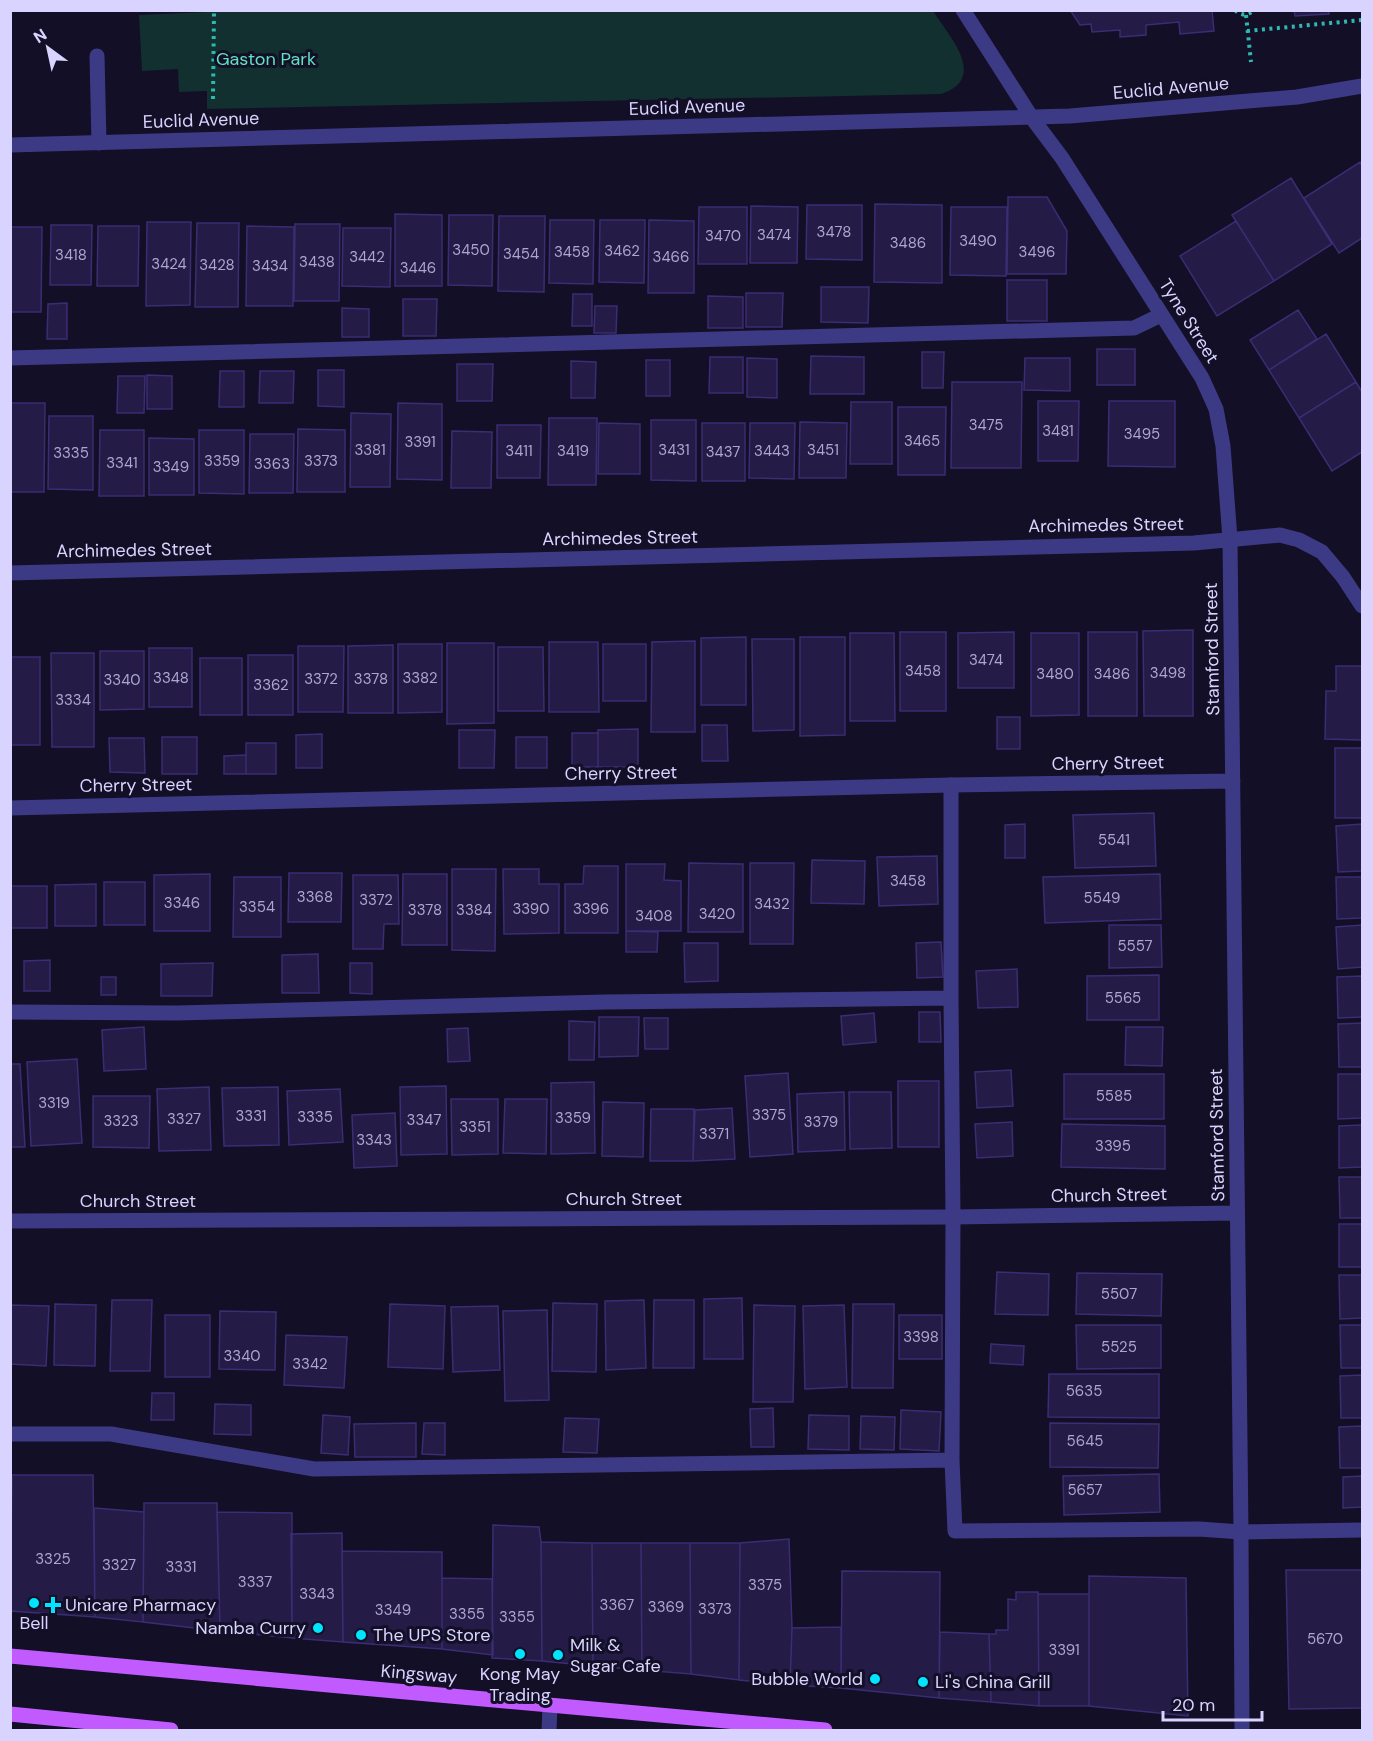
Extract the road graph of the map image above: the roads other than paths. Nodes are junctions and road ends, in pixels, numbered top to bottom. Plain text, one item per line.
1 (963, 10) edge
2 (97, 56) dead end
3 (1362, 86) edge
4 (1032, 118) junction
5 (99, 143) junction
6 (10, 145) edge
7 (1161, 315) junction
8 (10, 358) edge
9 (1230, 539) junction
10 (10, 573) edge
11 (1362, 606) edge
12 (1233, 781) junction
13 (951, 785) junction
14 (10, 808) edge
15 (951, 998) junction
16 (10, 1012) edge
17 (1237, 1212) junction
18 (953, 1217) junction
19 (10, 1221) edge
20 (10, 1434) edge
21 (952, 1460) junction
22 (1362, 1530) edge
23 (1241, 1532) junction
24 (10, 1656) edge
25 (550, 1706) junction
26 (10, 1714) edge
27 (152, 1730) edge
28 (171, 1731) edge
29 (549, 1731) edge
30 (825, 1731) edge
31 (1242, 1731) edge

1 - 4 street, Tyne Street
2 - 5 street
3 - 4 street, Euclid Avenue
4 - 5 street, Euclid Avenue
4 - 7 street, Tyne Street
5 - 6 street, Euclid Avenue
7 - 8 street
7 - 9 street, Tyne Street
9 - 10 street, Archimedes Street
9 - 11 street
9 - 12 street, Stamford Street
12 - 13 street, Cherry Street
12 - 17 street, Stamford Street
13 - 14 street, Cherry Street
13 - 15 street
15 - 16 street
15 - 18 street
17 - 18 street, Church Street
17 - 23 street, Stamford Street
18 - 19 street, Church Street
18 - 21 street
20 - 21 street
21 - 23 street
22 - 23 street
23 - 31 street, Stamford Street
24 - 25 main road, Kingsway
25 - 29 street
25 - 30 main road, Kingsway
26 - 27 main road
27 - 28 main road

